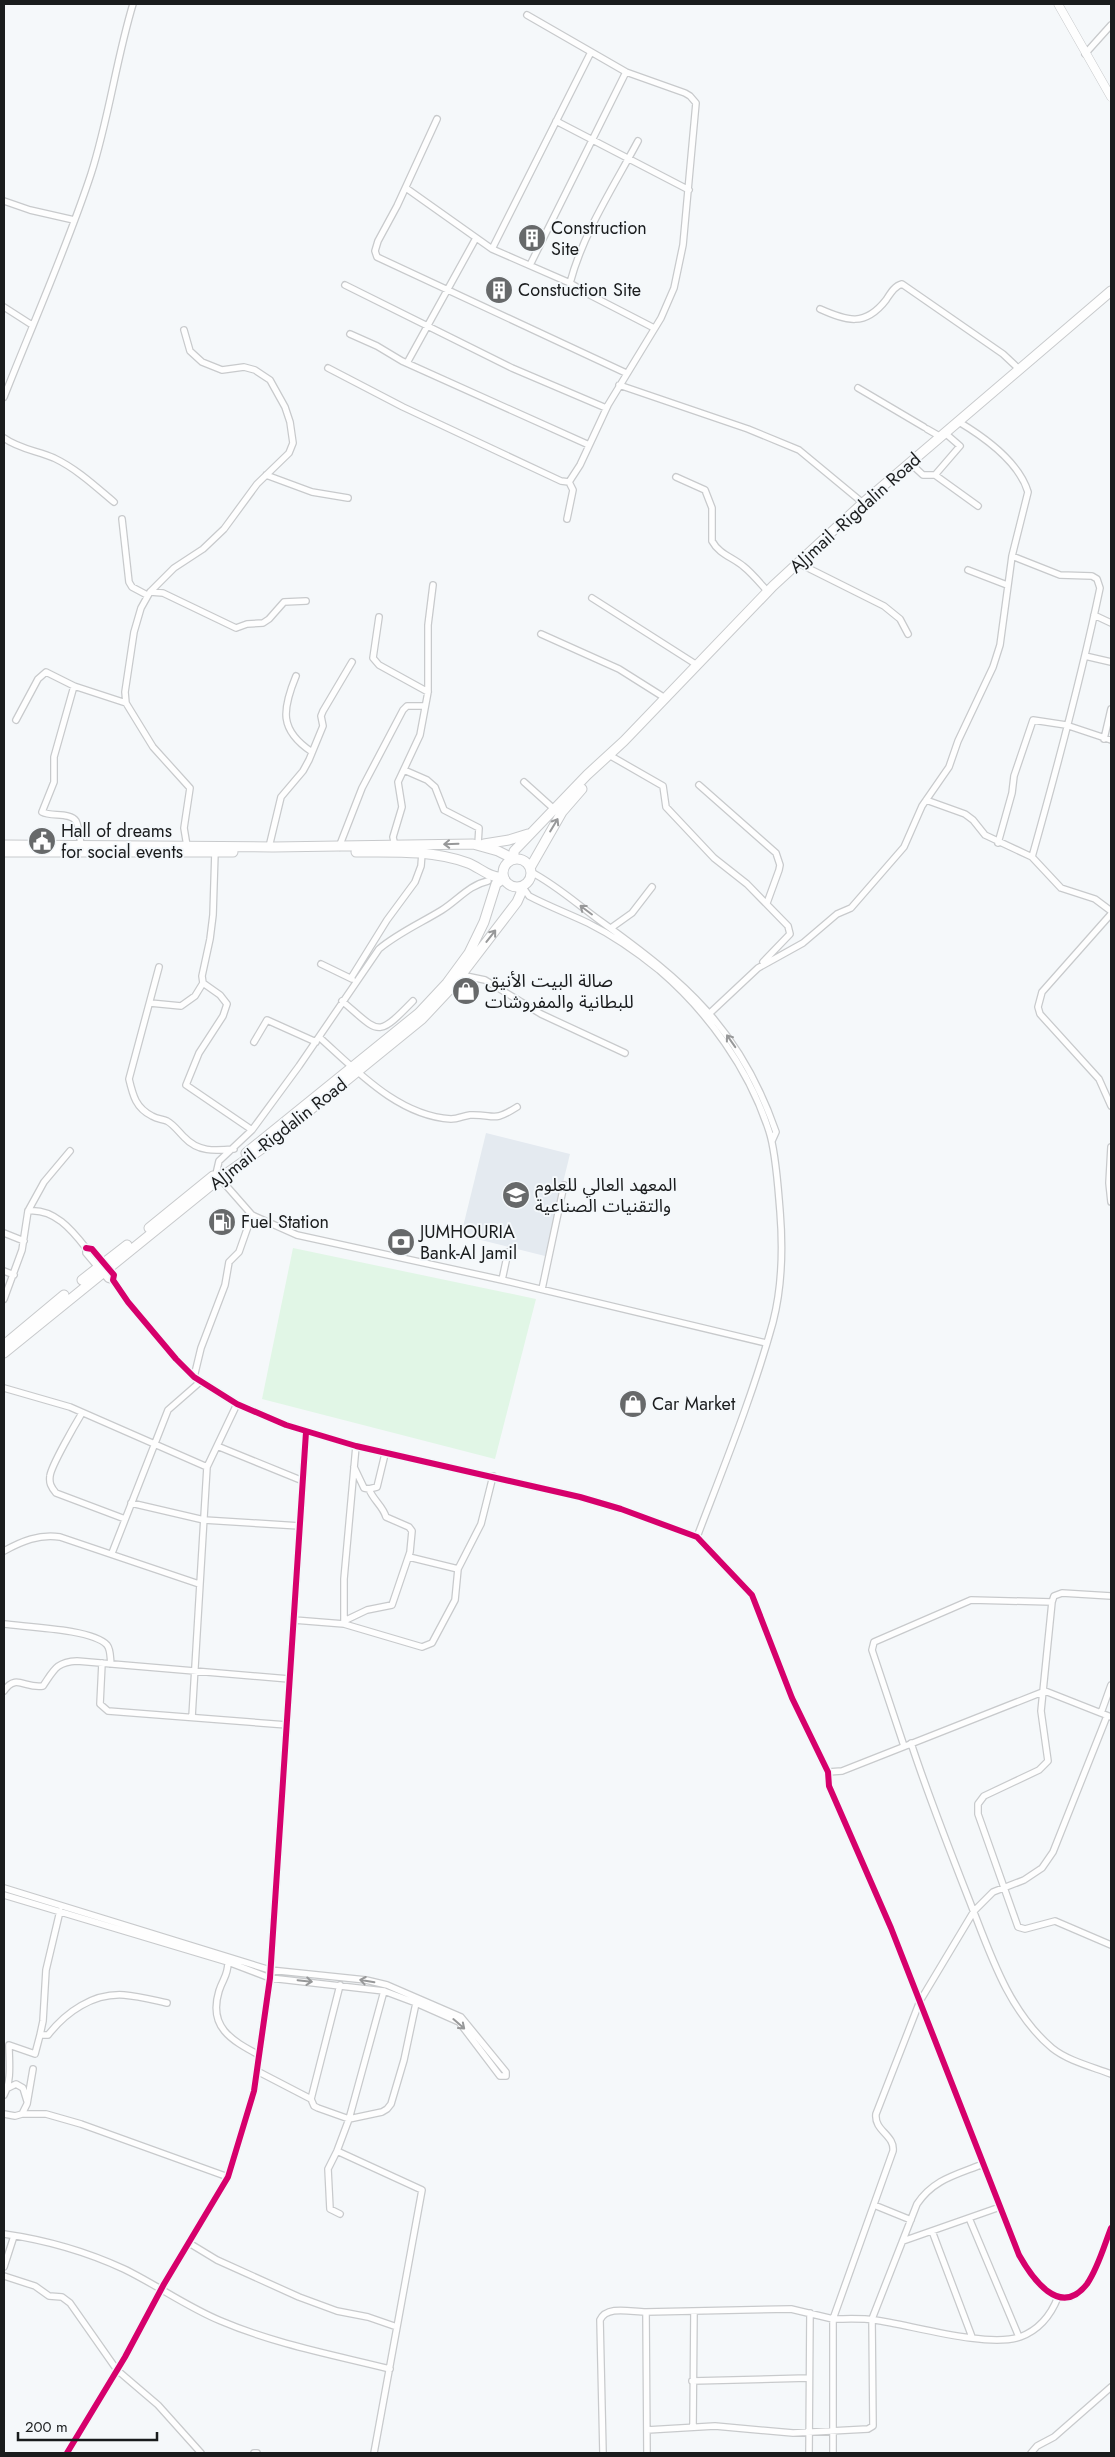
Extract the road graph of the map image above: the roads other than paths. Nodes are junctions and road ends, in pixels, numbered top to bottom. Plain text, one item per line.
1 (133, 4) edge
2 (1058, 4) edge
3 (527, 15) dead end
4 (1111, 25) edge
5 (591, 52) junction
6 (1085, 54) junction
7 (626, 72) junction
8 (1111, 97) edge
9 (436, 119) dead end
10 (556, 121) junction
11 (592, 141) junction
12 (638, 141) dead end
13 (628, 160) junction
14 (406, 188) junction
15 (689, 190) junction
16 (4, 201) edge
17 (74, 220) junction
18 (476, 238) junction
19 (492, 249) junction
20 (530, 265) junction
21 (570, 283) junction
22 (345, 285) dead end
23 (449, 290) junction
24 (1111, 291) edge
25 (4, 307) edge
26 (820, 309) dead end
27 (32, 325) junction
28 (427, 327) junction
29 (654, 328) junction
30 (184, 330) dead end
31 (350, 334) dead end
32 (407, 364) junction
33 (328, 368) dead end
34 (1019, 369) junction
35 (626, 373) junction
36 (619, 385) junction
37 (858, 388) dead end
38 (4, 397) edge
39 (606, 408) junction
40 (959, 422) junction
41 (943, 435) junction
42 (4, 438) edge
43 (588, 446) junction
44 (910, 463) junction
45 (266, 475) junction
46 (935, 475) junction
47 (676, 477) dead end
48 (569, 482) junction
49 (348, 498) dead end
50 (114, 502) dead end
51 (863, 503) junction
52 (978, 506) dead end
53 (122, 519) dead end
54 (567, 519) dead end
55 (1012, 556) junction
56 (798, 563) junction
57 (968, 570) dead end
58 (433, 585) dead end
59 (1007, 585) junction
60 (768, 592) junction
61 (149, 594) junction
62 (592, 598) dead end
63 (306, 601) dead end
64 (1094, 615) junction
65 (379, 617) dead end
66 (1111, 623) edge
67 (541, 634) dead end
68 (908, 634) dead end
69 (1085, 656) junction
70 (352, 662) dead end
71 (1111, 662) edge
72 (697, 665) junction
73 (296, 676) dead end
74 (74, 686) junction
75 (428, 692) junction
76 (665, 698) junction
77 (126, 703) junction
78 (425, 706) junction
79 (1111, 709) edge
80 (16, 720) dead end
81 (1066, 725) junction
82 (1104, 739) junction
83 (1111, 740) edge
84 (312, 752) junction
85 (612, 754) junction
86 (404, 770) junction
87 (524, 782) dead end
88 (698, 785) dead end
89 (926, 800) junction
90 (554, 809) junction
91 (530, 833) junction
92 (998, 843) junction
93 (475, 844) junction
94 (4, 845) edge
95 (81, 845) junction
96 (187, 846) junction
97 (339, 846) junction
98 (269, 847) junction
99 (402, 848) junction
100 (4, 852) edge
101 (215, 852) junction
102 (422, 853) junction
103 (1032, 857) junction
104 (514, 859) junction
105 (478, 868) junction
106 (530, 870) junction
107 (503, 878) junction
108 (488, 881) junction
109 (521, 886) junction
110 (652, 887) dead end
111 (490, 903) junction
112 (767, 903) junction
113 (1111, 913) edge
114 (611, 928) junction
115 (321, 964) dead end
116 (159, 967) dead end
117 (660, 967) junction
118 (758, 968) junction
119 (461, 975) junction
120 (353, 980) junction
121 (203, 983) junction
122 (342, 1001) junction
123 (413, 1001) dead end
124 (150, 1002) junction
125 (710, 1013) junction
126 (318, 1040) junction
127 (254, 1042) dead end
128 (625, 1053) dead end
129 (355, 1070) junction
130 (1111, 1106) edge
131 (517, 1107) dead end
132 (252, 1130) junction
133 (771, 1142) junction
134 (1111, 1147) edge
135 (234, 1149) junction
136 (70, 1151) dead end
137 (218, 1176) junction
138 (564, 1185) dead end
139 (1111, 1202) edge
140 (28, 1211) junction
141 (252, 1215) junction
142 (4, 1233) edge
143 (24, 1241) junction
144 (508, 1252) dead end
145 (103, 1268) junction
146 (4, 1272) edge
147 (14, 1275) junction
148 (502, 1280) junction
149 (542, 1289) junction
150 (4, 1299) edge
151 (766, 1343) junction
152 (4, 1345) edge
153 (4, 1353) edge
154 (194, 1377) junction
155 (200, 1382) junction
156 (4, 1388) edge
157 (236, 1404) junction
158 (82, 1413) junction
159 (306, 1432) junction
160 (153, 1444) junction
161 (217, 1446) junction
162 (356, 1446) junction
163 (385, 1454) junction
164 (354, 1466) junction
165 (207, 1467) junction
166 (492, 1476) junction
167 (303, 1481) junction
168 (369, 1489) junction
169 (130, 1503) junction
170 (125, 1519) junction
171 (204, 1520) junction
172 (300, 1526) junction
173 (697, 1537) junction
174 (4, 1551) edge
175 (112, 1553) junction
176 (409, 1557) junction
177 (458, 1568) junction
178 (199, 1584) junction
179 (1111, 1596) edge
180 (1052, 1602) junction
181 (294, 1620) junction
182 (344, 1622) junction
183 (4, 1624) edge
184 (102, 1663) junction
185 (111, 1664) junction
186 (194, 1672) junction
187 (289, 1680) junction
188 (1111, 1685) edge
189 (4, 1691) edge
190 (1045, 1691) junction
191 (1106, 1715) edge
192 (192, 1717) junction
193 (287, 1725) junction
194 (911, 1743) junction
195 (904, 1746) junction
196 (828, 1772) junction
197 (4, 1888) edge
198 (1004, 1888) junction
199 (4, 1895) edge
200 (60, 1911) junction
201 (974, 1911) junction
202 (1111, 1945) edge
203 (228, 1962) junction
204 (270, 1970) junction
205 (270, 1978) junction
206 (340, 1984) junction
207 (384, 1991) junction
208 (920, 2001) junction
209 (167, 2003) dead end
210 (416, 2003) junction
211 (40, 2035) junction
212 (259, 2056) junction
213 (33, 2069) dead end
214 (257, 2071) junction
215 (1111, 2074) edge
216 (8, 2088) junction
217 (4, 2094) edge
218 (311, 2099) junction
219 (27, 2104) junction
220 (4, 2114) edge
221 (22, 2114) junction
222 (349, 2119) junction
223 (337, 2151) junction
224 (983, 2164) junction
225 (228, 2177) junction
226 (874, 2205) junction
227 (1000, 2207) junction
228 (340, 2214) dead end
229 (969, 2218) junction
230 (911, 2220) junction
231 (1111, 2228) edge
232 (932, 2231) junction
233 (4, 2234) edge
234 (14, 2236) junction
235 (903, 2241) junction
236 (189, 2243) junction
237 (4, 2267) edge
238 (4, 2276) edge
239 (162, 2290) junction
240 (1058, 2297) junction
241 (694, 2311) junction
242 (646, 2312) junction
243 (810, 2313) junction
244 (833, 2319) junction
245 (872, 2319) junction
246 (397, 2327) junction
247 (972, 2337) junction
248 (1019, 2337) junction
249 (118, 2370) junction
250 (390, 2370) junction
251 (808, 2378) junction
252 (692, 2381) junction
253 (1111, 2386) edge
254 (693, 2426) junction
255 (647, 2430) junction
256 (809, 2432) junction
257 (833, 2432) junction
258 (68, 2453) edge
259 (201, 2453) edge
260 (374, 2453) edge
261 (603, 2453) edge
262 (647, 2453) edge
263 (809, 2453) edge
264 (833, 2453) edge
265 (1031, 2453) edge

1 - 17 street
2 - 6 street
3 - 5 street
4 - 6 street
5 - 7 street
5 - 10 street
6 - 8 street
7 - 11 street
7 - 15 street
9 - 14 street
10 - 11 street
10 - 19 street
11 - 13 street
11 - 20 street
12 - 13 street
13 - 15 street
13 - 21 street
14 - 18 street
14 - 23 street
15 - 29 street
16 - 17 street
17 - 27 street
18 - 19 street
18 - 23 street
19 - 20 street
20 - 21 street
21 - 29 street
22 - 28 street
23 - 28 street
23 - 35 street
24 - 34 main road, AJjmail -Rigdalin Road
25 - 27 street
26 - 34 street
27 - 38 street
28 - 32 street
28 - 39 street
29 - 35 street
30 - 45 street
31 - 32 street
32 - 43 street
33 - 48 street
34 - 40 main road, AJjmail -Rigdalin Road
35 - 36 street
36 - 39 street
36 - 51 street
37 - 41 street
39 - 43 street
40 - 41 main road, AJjmail -Rigdalin Road
40 - 55 street
41 - 44 main road, AJjmail -Rigdalin Road
41 - 46 street
42 - 50 street
43 - 48 street
44 - 46 street
44 - 51 main road, AJjmail -Rigdalin Road
45 - 49 street
45 - 61 street
46 - 52 street
47 - 60 street
48 - 54 street
51 - 56 main road, AJjmail -Rigdalin Road
53 - 61 street
55 - 59 street
55 - 64 street
56 - 60 main road, AJjmail -Rigdalin Road
56 - 68 street
57 - 59 street
58 - 75 street
59 - 89 street
60 - 72 main road, AJjmail -Rigdalin Road
61 - 63 street
61 - 77 street
62 - 72 street
64 - 66 street
64 - 69 street
65 - 75 street
67 - 76 street
69 - 71 street
69 - 81 street
70 - 84 street
72 - 76 main road, AJjmail -Rigdalin Road
73 - 84 street
74 - 77 street
74 - 80 street
74 - 95 street
75 - 78 street
76 - 85 main road, AJjmail -Rigdalin Road
77 - 96 street
78 - 86 street
78 - 97 street
79 - 82 street
81 - 82 street
81 - 92 street
81 - 103 street
82 - 83 street
84 - 98 street
85 - 90 main road
106 -> 85 main road
85 - 112 street
86 - 93 street
86 - 99 street
87 - 90 street
88 - 112 street
89 - 92 street
89 - 118 street
90 - 91 main road
91 - 93 main road
91 - 104 main road
92 - 103 street
93 -> 99 main road
93 - 104 main road
94 - 95 main road
95 - 96 main road
96 - 98 main road
97 - 98 main road
97 - 99 main road
99 - 101 main road
99 - 102 main road
100 - 101 main road
101 - 121 street
102 - 105 main road
102 - 120 street
103 - 113 street
104 - 106 main road
104 - 107 main road
105 - 107 main road
105 - 108 main road
106 - 109 main road
114 -> 106 street
107 - 109 main road
107 - 111 main road, AJjmail -Rigdalin Road
108 - 111 main road
108 - 120 street
109 - 117 street
119 -> 109 main road, AJjmail -Rigdalin Road
110 - 114 street
111 - 129 main road, AJjmail -Rigdalin Road
112 - 118 street
113 - 130 street
114 - 117 street
115 - 120 street
116 - 124 street
117 - 125 street
117 - 133 street
118 - 125 street
119 - 128 street
119 - 129 main road, AJjmail -Rigdalin Road
120 - 122 street
121 - 124 street
121 - 132 street
122 - 123 street
122 - 126 street
124 - 135 street
133 -> 125 street
126 - 127 street
126 - 129 street
126 - 132 street
129 - 131 street
129 - 137 main road, AJjmail -Rigdalin Road
132 - 135 street
133 - 151 street
134 - 139 street
135 - 137 street
136 - 140 street
137 - 141 street
137 - 145 main road, AJjmail -Rigdalin Road
138 - 149 street
140 - 143 street
140 - 145 street
141 - 148 street
141 - 154 street
142 - 143 street
143 - 147 street
144 - 148 street
145 - 152 main road, AJjmail -Rigdalin Road
145 - 153 main road, AJjmail -Rigdalin Road
145 - 154 street
146 - 147 street
147 - 150 street
148 - 149 street
149 - 151 street
151 - 173 street
154 - 155 street
155 - 157 street
155 - 160 street
156 - 158 street
157 - 159 street
157 - 161 street
158 - 160 street
158 - 170 street
159 - 162 street
159 - 167 street
160 - 165 street
160 - 169 street
161 - 165 street
161 - 167 street
162 - 163 street
162 - 164 street
163 - 166 street
163 - 168 street
164 - 168 street
164 - 182 street
165 - 171 street
166 - 173 street
166 - 177 street
167 - 172 street
168 - 176 street
169 - 170 street
169 - 171 street
170 - 175 street
171 - 172 street
171 - 178 street
172 - 181 street
173 - 196 street
174 - 175 street
175 - 178 street
176 - 177 street
176 - 182 street
177 - 182 street
178 - 186 street
179 - 180 street
180 - 190 street
180 - 195 street
181 - 182 street
181 - 187 street
183 - 185 street
184 - 185 street
184 - 189 street
184 - 192 street
185 - 186 street
186 - 187 street
186 - 192 street
187 - 193 street
188 - 191 street
190 - 191 street
190 - 194 street
190 - 198 street
191 - 198 street
192 - 193 street
193 - 204 street
194 - 195 street
194 - 201 street
195 - 196 street
196 - 208 street
197 - 204 street
198 - 201 street
198 - 202 street
199 - 200 street
200 - 203 street
200 - 211 street
201 - 208 street
201 - 215 street
203 - 205 street
203 - 212 street
204 - 205 street
210 -> 204 street
205 -> 206 street
205 - 212 street
206 - 207 street
206 - 218 street
207 - 210 street
207 - 222 street
208 - 224 street
208 - 226 street
209 - 211 street
210 - 222 street
211 - 216 street
212 - 214 street
213 - 219 street
214 - 218 street
214 - 225 street
216 - 217 street
216 - 219 street
218 - 222 street
219 - 221 street
220 - 221 street
221 - 225 street
222 - 223 street
223 - 228 street
223 - 246 street
224 - 227 street
224 - 230 street
225 - 236 street
226 - 230 street
226 - 244 street
227 - 229 street
227 - 240 street
229 - 232 street
229 - 248 street
230 - 235 street
231 - 240 street
232 - 235 street
232 - 247 street
233 - 234 street
234 - 237 street
234 - 239 street
235 - 245 street
236 - 239 street
236 - 246 street
238 - 249 street
239 - 249 street
239 - 250 street
240 - 248 street
241 - 242 street
241 - 243 street
241 - 252 street
242 - 255 street
242 - 261 street
243 - 244 street
243 - 251 street
244 - 245 street
244 - 257 street
245 - 247 street
245 - 257 street
246 - 250 street
247 - 248 street
249 - 258 street
249 - 259 street
250 - 260 street
251 - 252 street
251 - 256 street
252 - 254 street
253 - 265 street
254 - 255 street
254 - 256 street
255 - 262 street
256 - 257 street
256 - 263 street
257 - 264 street

